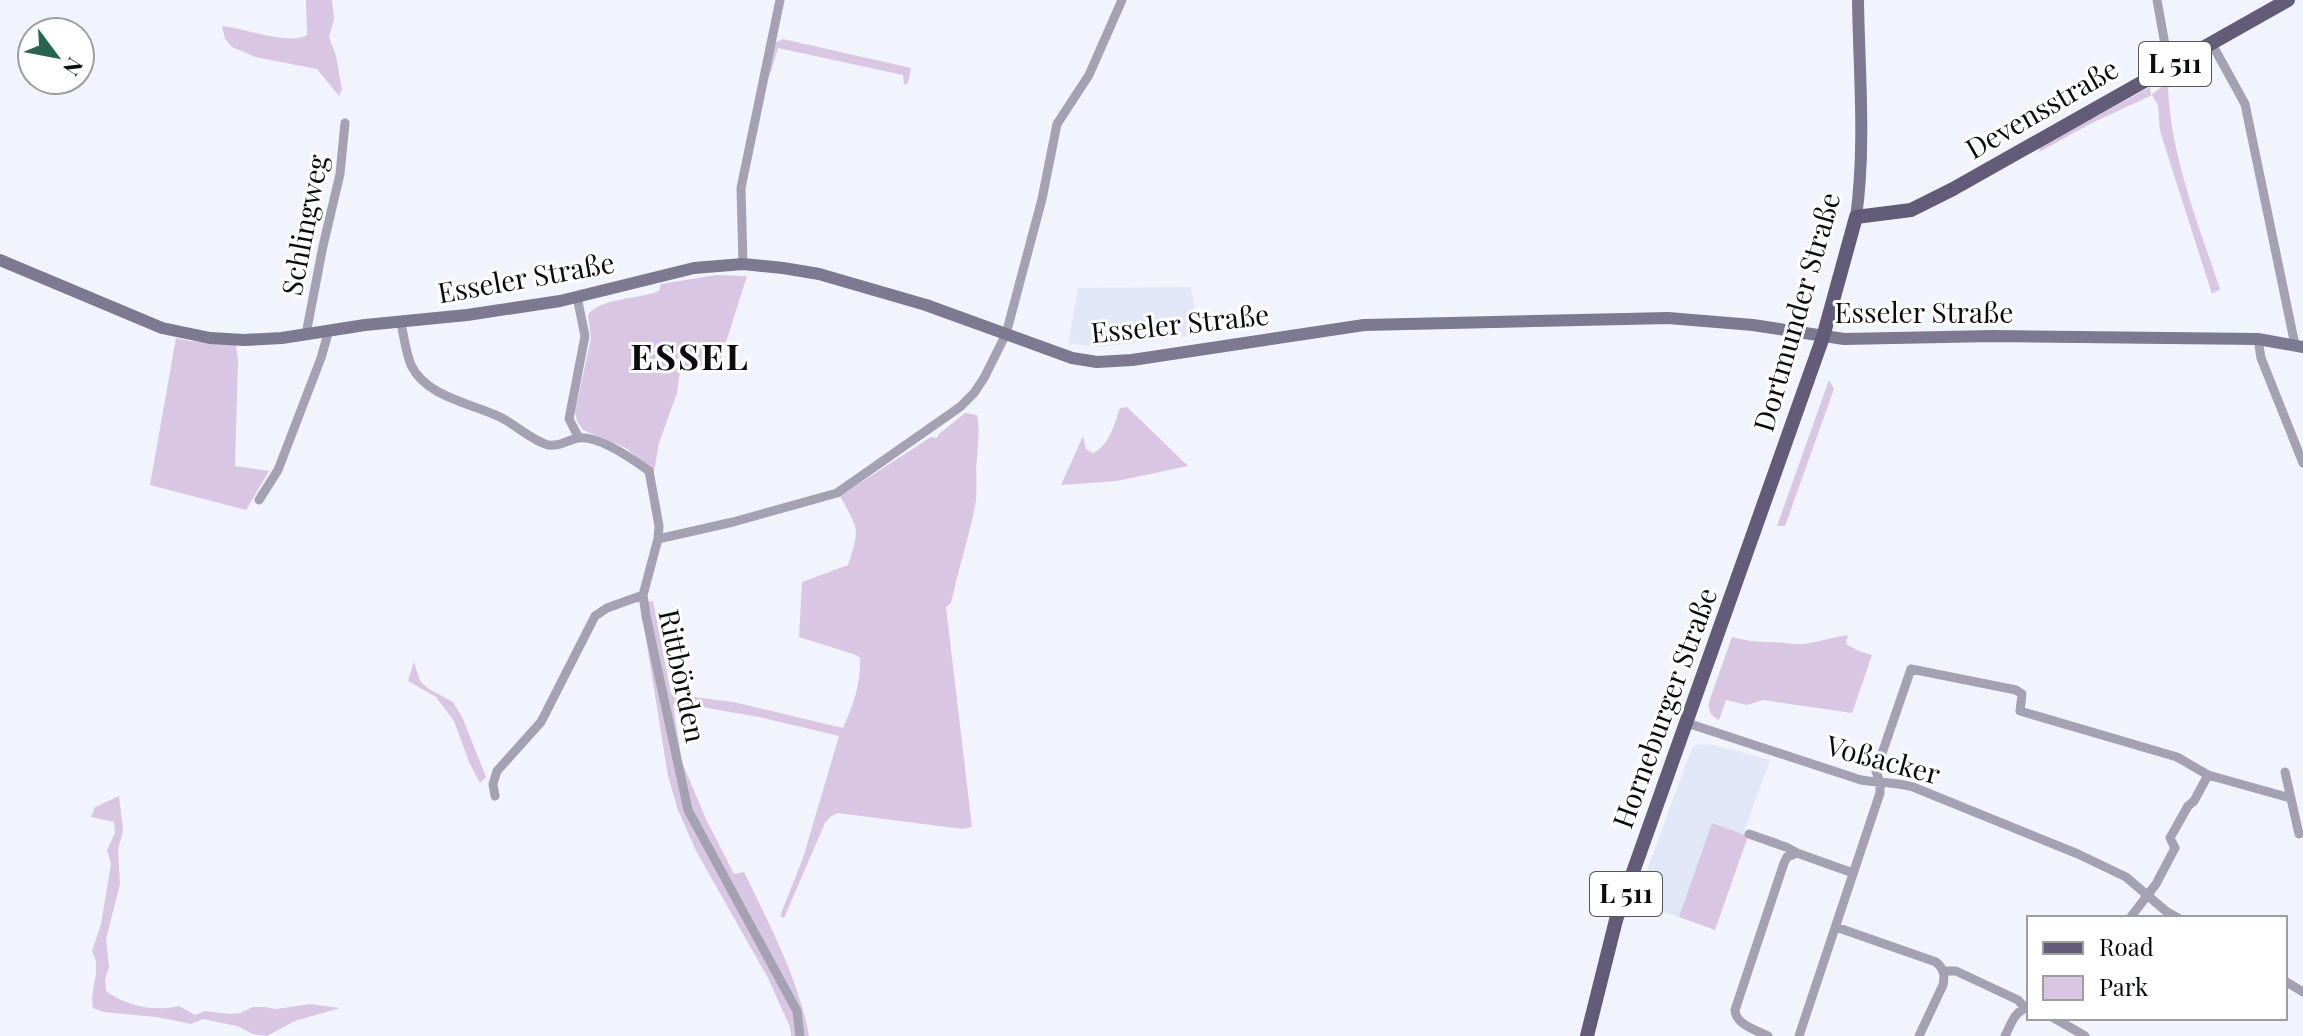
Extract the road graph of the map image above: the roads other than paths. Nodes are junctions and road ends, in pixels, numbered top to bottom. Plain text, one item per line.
1 (780, 0) edge
2 (1122, 0) edge
3 (1858, 0) edge
4 (2157, 0) edge
5 (2288, 0) edge
6 (2212, 44) junction
7 (2169, 67) junction
8 (345, 123) dead end
9 (1856, 217) junction
10 (0, 260) edge
11 (743, 264) junction
12 (577, 297) junction
13 (401, 323) junction
14 (329, 330) junction
15 (306, 334) junction
16 (1006, 334) junction
17 (1823, 337) junction
18 (2258, 339) junction
19 (2299, 346) edge
20 (579, 438) junction
21 (2303, 463) edge
22 (1769, 492) joint
23 (259, 500) dead end
24 (658, 539) junction
25 (643, 595) junction
26 (1687, 723) junction
27 (2285, 772) dead end
28 (2208, 775) junction
29 (1880, 783) junction
30 (495, 796) dead end
31 (2290, 798) junction
32 (1749, 834) dead end
33 (2299, 834) dead end
34 (1797, 853) junction
35 (1853, 873) junction
36 (2148, 894) junction
37 (2132, 916) edge
38 (2174, 916) edge
39 (1836, 927) junction
40 (1944, 971) junction
41 (2027, 1008) edge
42 (2066, 1021) edge
43 (1761, 1035) edge
44 (800, 1036) edge
45 (1587, 1036) edge
46 (1799, 1036) edge
47 (1919, 1036) edge
48 (2005, 1036) edge
49 (2085, 1036) edge

1 - 11 street
2 - 16 street
3 - 9 main road, Dortmunder Straße
4 - 7 street
5 - 6 main road, Devensstraße / L 511
6 - 7 main road, Devensstraße / L 511
6 - 19 street
7 - 9 main road, Devensstraße / L 511
8 - 15 street, Schlingweg
9 - 17 main road, Dortmunder Straße / L 511
10 - 15 main road, Esseler Straße
11 - 12 main road, Esseler Straße
11 - 16 main road, Esseler Straße
12 - 13 main road, Esseler Straße
12 - 20 street
13 - 14 main road, Esseler Straße
13 - 20 street, Rittbörden
14 - 15 main road, Esseler Straße
14 - 23 street
16 - 17 main road, Esseler Straße
16 - 24 street
17 - 18 main road, Esseler Straße
17 - 22 main road, Dortmunder Straße / L 511
18 - 19 main road, Esseler Straße
18 - 21 street
20 - 24 street, Rittbörden
22 - 26 main road, Horneburger Straße / L 511
24 - 25 street, Rittbörden
25 - 30 street
25 - 44 street, Rittbörden
26 - 29 street, Voßacker
26 - 45 main road, Horneburger Straße / L 511
27 - 31 street
28 - 29 street
28 - 31 street
28 - 36 street
29 - 35 street
29 - 36 street, Voßacker
31 - 33 street
32 - 34 street
34 - 35 street
34 - 43 street
35 - 39 street
36 - 37 street
36 - 38 street, Voßacker
39 - 40 street
39 - 46 street
40 - 41 street
40 - 47 street
41 - 48 street
42 - 49 street

